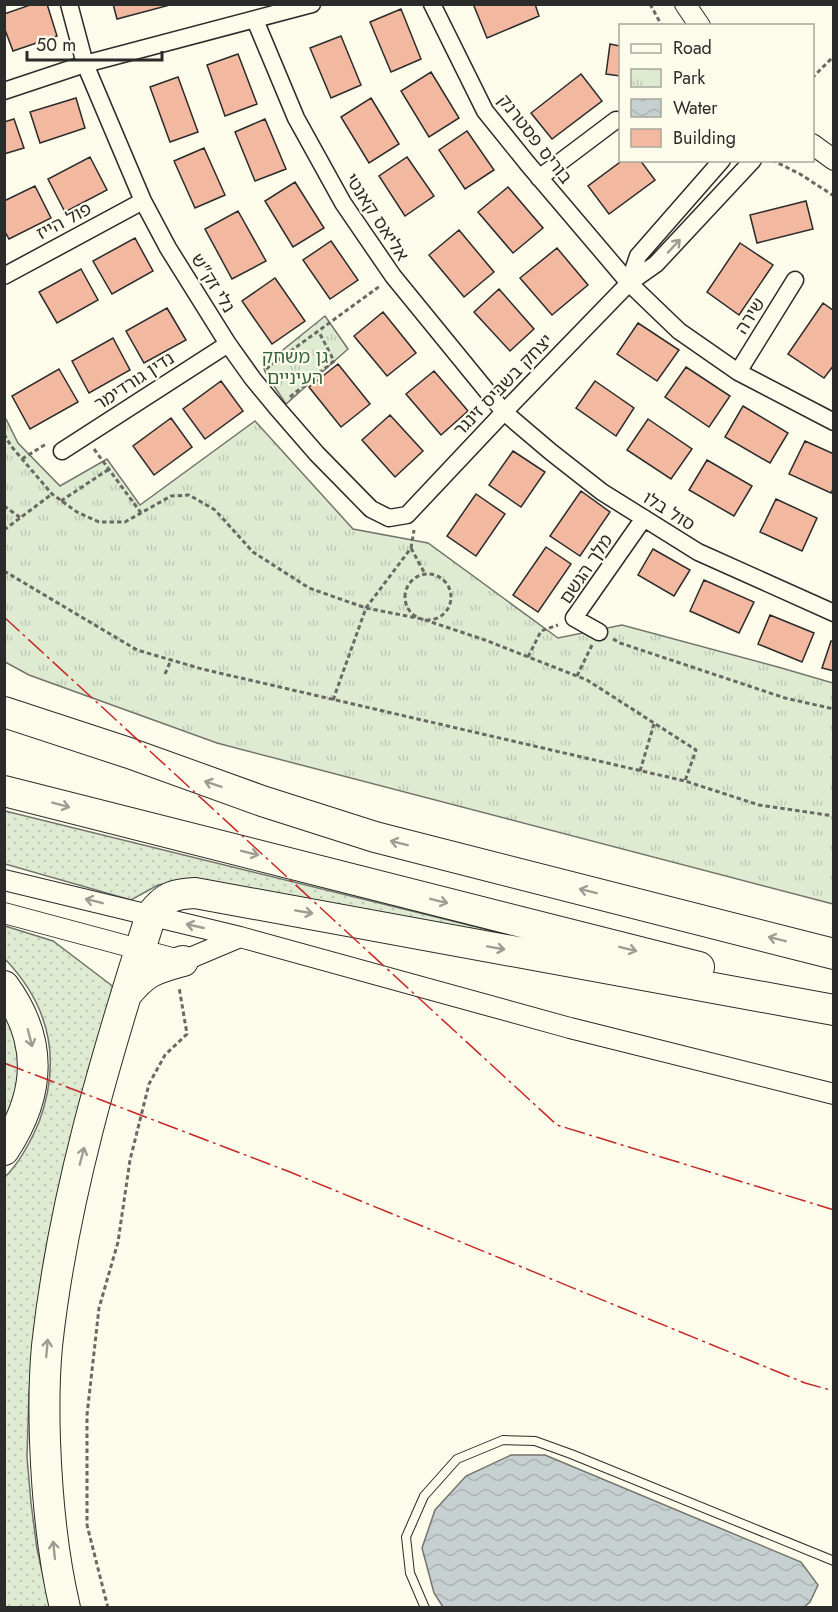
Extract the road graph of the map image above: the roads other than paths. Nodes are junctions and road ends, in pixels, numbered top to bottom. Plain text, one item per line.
1 (69, 4) edge
2 (312, 4) edge
3 (432, 4) edge
4 (685, 4) edge
5 (255, 20) junction
6 (699, 24) edge
7 (85, 64) junction
8 (4, 91) edge
9 (616, 120) dead end
10 (814, 145) edge
11 (834, 160) edge
12 (720, 162) edge
13 (751, 162) edge
14 (539, 178) junction
15 (143, 201) junction
16 (4, 276) edge
17 (795, 280) dead end
18 (629, 283) junction
19 (228, 344) junction
20 (738, 372) junction
21 (504, 412) junction
22 (834, 422) edge
23 (62, 451) road end
24 (407, 515) joint
25 (644, 518) junction
26 (834, 613) edge
27 (599, 632) road end
28 (4, 712) edge
29 (4, 790) edge
30 (4, 880) edge
31 (4, 913) edge
32 (151, 915) junction
33 (240, 937) junction
34 (140, 950) junction
35 (834, 954) edge
36 (183, 961) junction
37 (4, 986) edge
38 (124, 998) junction
39 (834, 1001) edge
40 (834, 1010) edge
41 (834, 1094) edge
42 (4, 1150) edge
43 (834, 1561) edge
44 (65, 1608) edge
45 (424, 1608) edge

1 - 7 street, נלי זק"ש
2 - 5 street
3 - 14 street, בוריס פסטרנק
4 - 6 street
5 - 7 street
5 - 21 street, אליאס קאנטי
7 - 8 street
7 - 15 street, נלי זק"ש
9 - 14 street
10 - 11 street
12 - 18 street, יצחק בשביס זינגר
18 -> 13 street, יצחק בשביס זינגר
14 - 18 street, בוריס פסטרנק
15 - 16 street, פול הייז
15 - 19 street, נלי זק"ש
17 - 20 street, שירה
18 - 20 street
18 - 21 street, יצחק בשביס זינגר
19 - 23 street, נדין גורדימר
19 - 24 street, נלי זק"ש
20 - 22 street
21 - 24 street, יצחק בשביס זינגר
21 - 25 street, סול בלו
25 - 26 street, סול בלו
25 - 27 street, מלך הגשם
35 -> 28 highway
29 -> 39 highway
32 -> 30 street
31 - 34 street
33 -> 32 street
32 - 34 highway
32 -> 40 highway
33 - 36 street
33 - 41 street
34 - 36 street
34 - 38 highway
36 - 38 highway
37 -> 42 highway
44 -> 38 highway
43 - 45 lane

